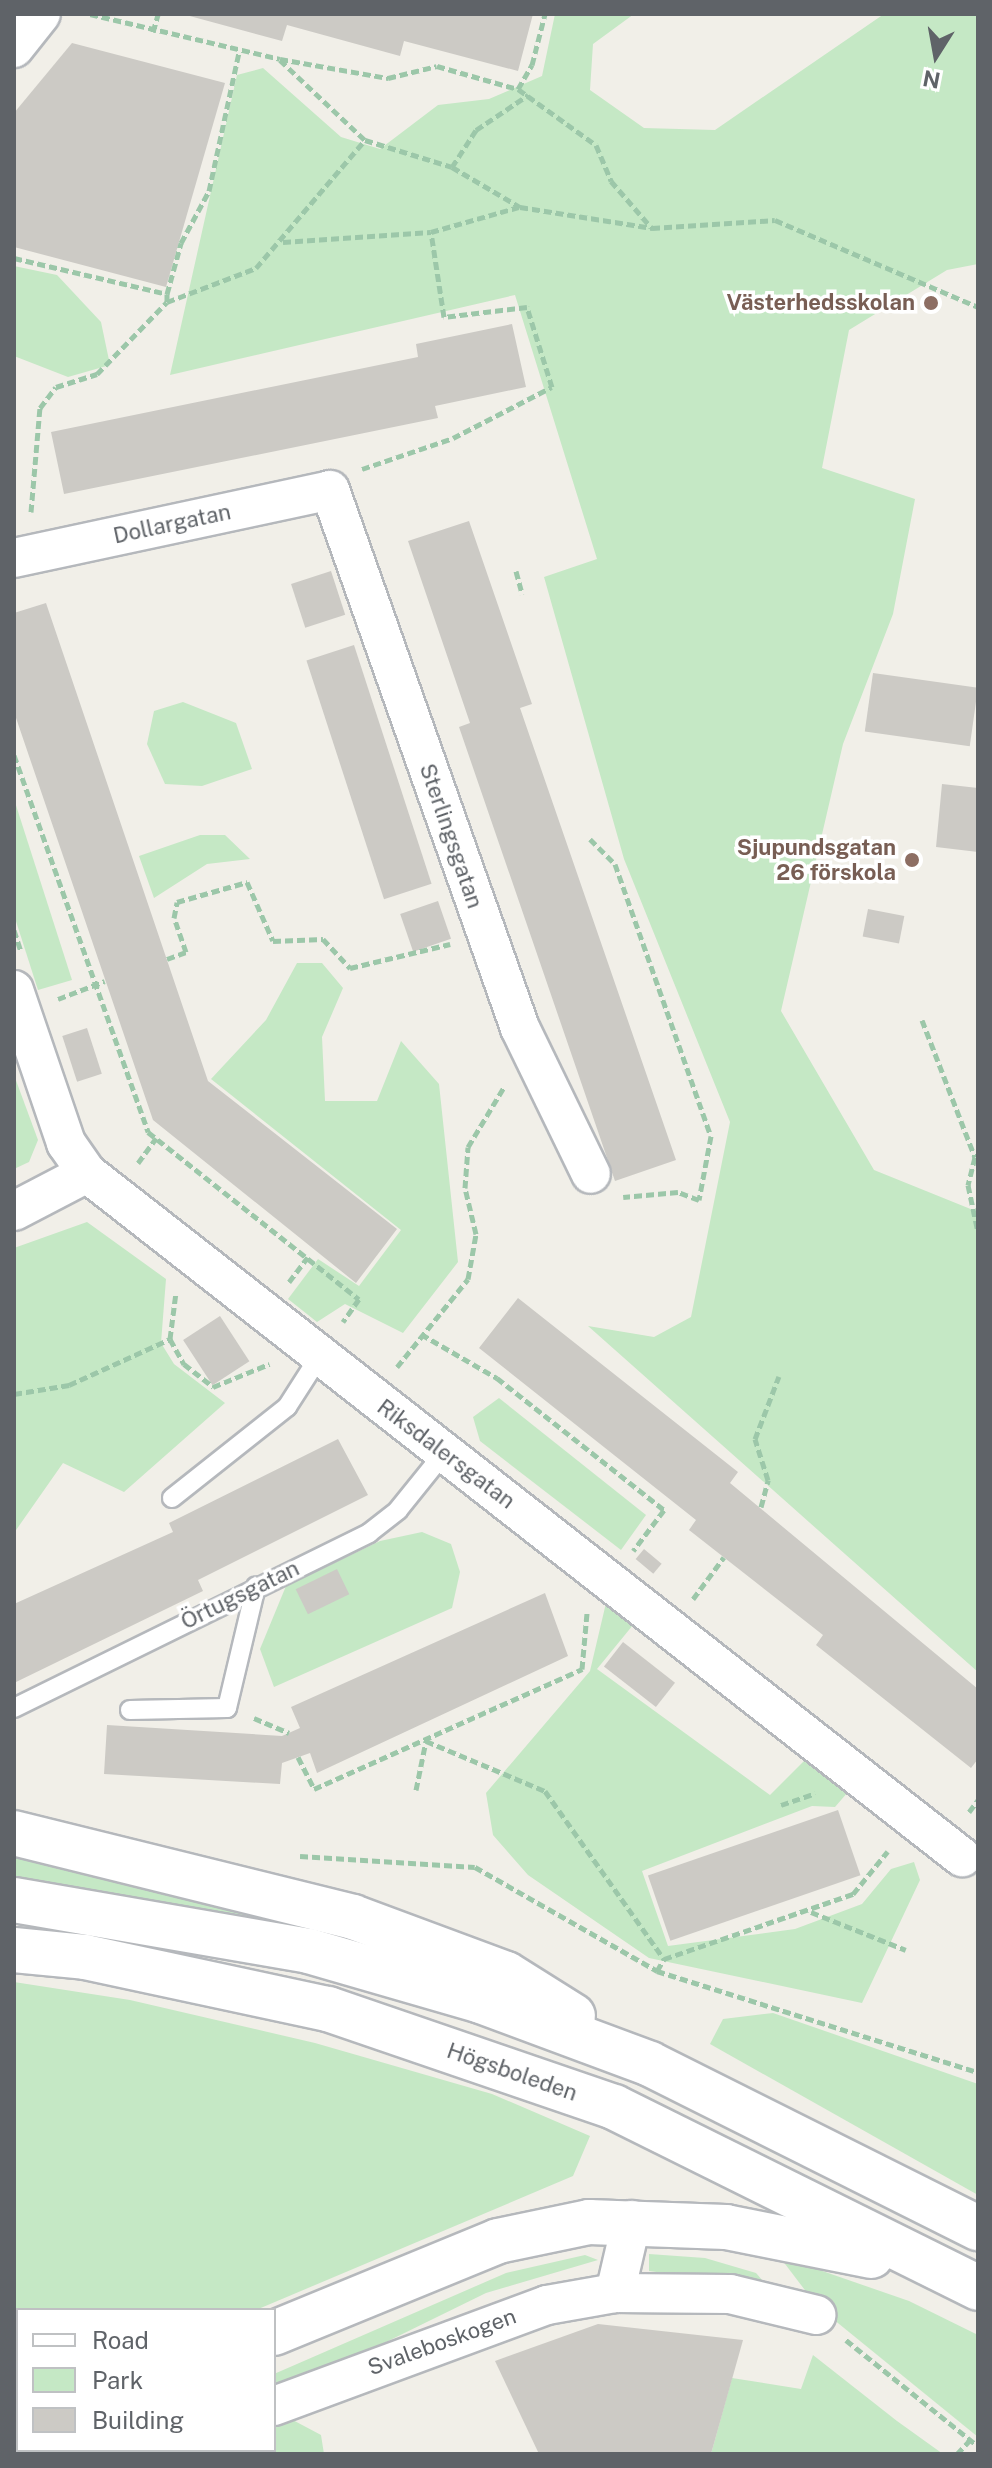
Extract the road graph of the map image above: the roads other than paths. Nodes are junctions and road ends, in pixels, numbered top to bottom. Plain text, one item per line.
1 (41, 14) edge
2 (14, 48) edge
3 (330, 490) joint
4 (28, 555) edge
5 (14, 990) edge
6 (87, 1173) junction
7 (591, 1174) road end
8 (14, 1211) edge
9 (328, 1343) junction
10 (444, 1453) junction
11 (172, 1498) dead end
12 (256, 1586) junction
13 (14, 1708) edge
14 (130, 1710) dead end
15 (14, 1833) edge
16 (962, 1857) dead end
17 (14, 1900) edge
18 (14, 1950) edge
19 (650, 2064) junction
20 (632, 2220) junction
21 (978, 2228) edge
22 (978, 2291) edge
23 (615, 2293) junction
24 (816, 2315) dead end
25 (276, 2332) edge
26 (276, 2405) edge

1 - 2 street
3 - 4 street, Dollargatan
3 - 7 street, Sterlingsgatan
5 - 6 street, Riksdalersgatan
6 - 8 street
6 - 9 street, Riksdalersgatan
9 - 10 street, Riksdalersgatan
9 - 11 lane
10 - 12 lane, Örtugsgatan
10 - 16 street, Riksdalersgatan
12 - 13 lane, Örtugsgatan
12 - 14 lane
15 - 19 main road
17 - 19 main road
18 - 22 main road, Högsboleden
19 - 21 main road
20 - 22 main road
20 - 23 street
20 - 25 main road
23 - 24 street, Svaleboskogen
23 - 26 street, Svaleboskogen

